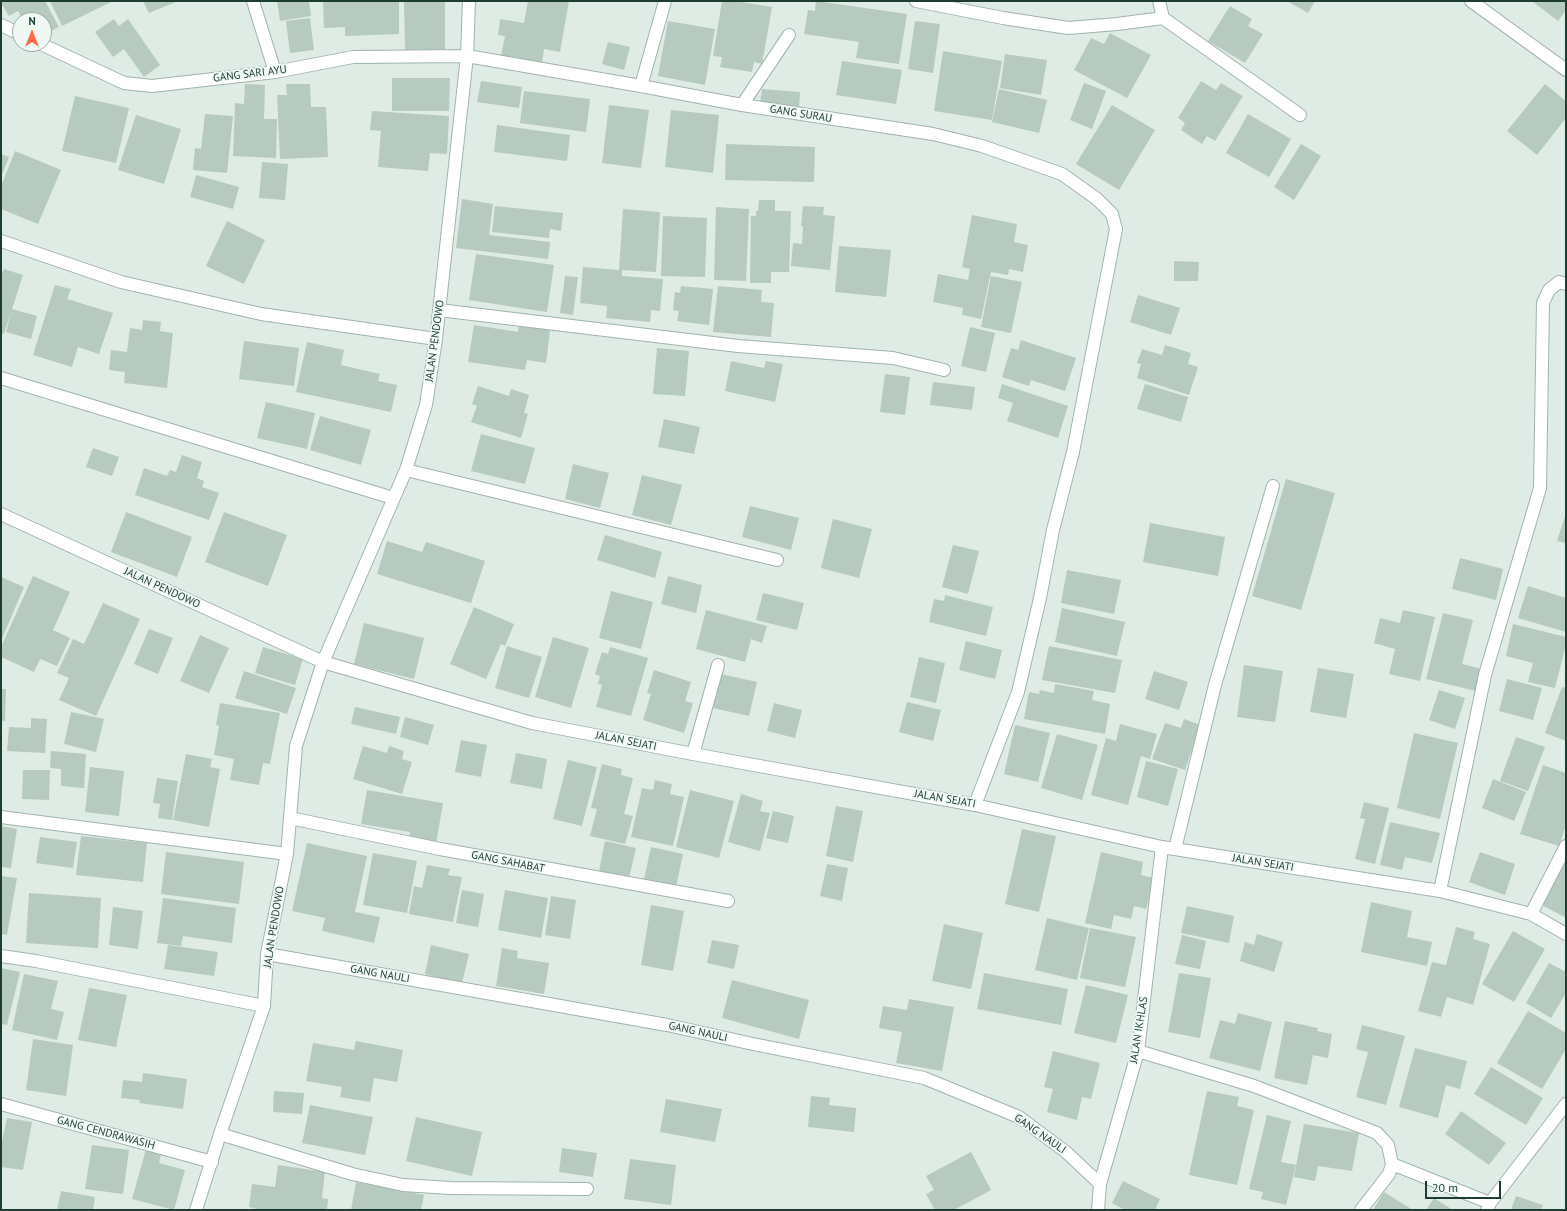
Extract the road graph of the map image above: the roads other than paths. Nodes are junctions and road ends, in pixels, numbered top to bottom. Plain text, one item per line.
1 (253, 1) edge
2 (469, 1) edge
3 (664, 1) edge
4 (916, 1) edge
5 (1159, 1) edge
6 (1471, 1) edge
7 (1163, 18) junction
8 (1, 25) edge
9 (12, 30) edge
10 (789, 35) dead end
11 (52, 49) edge
12 (467, 56) junction
13 (1566, 70) edge
14 (275, 72) junction
15 (641, 86) junction
16 (742, 105) junction
17 (1300, 115) dead end
18 (1, 240) edge
19 (1566, 284) edge
20 (439, 310) junction
21 (436, 339) junction
22 (944, 370) dead end
23 (1, 378) edge
24 (406, 470) junction
25 (1273, 486) dead end
26 (393, 498) junction
27 (1, 514) edge
28 (777, 560) dead end
29 (323, 662) junction
30 (718, 666) dead end
31 (693, 754) junction
32 (975, 805) junction
33 (1, 817) edge
34 (290, 818) junction
35 (1566, 846) edge
36 (1162, 847) junction
37 (1175, 849) junction
38 (287, 854) junction
39 (1440, 891) junction
40 (728, 902) dead end
41 (1531, 914) junction
42 (1566, 934) edge
43 (267, 954) junction
44 (1, 956) edge
45 (264, 1006) junction
46 (1138, 1051) junction
47 (1, 1104) edge
48 (1566, 1104) edge
49 (220, 1134) junction
50 (212, 1162) junction
51 (1392, 1164) junction
52 (1100, 1184) junction
53 (587, 1189) dead end
54 (1489, 1206) edge
55 (196, 1210) edge
56 (1098, 1210) edge
57 (1361, 1210) edge

1 - 14 street
2 - 12 street, JALAN PENDOWO
3 - 15 street
4 - 7 street
5 - 7 street
6 - 13 street
7 - 17 street
8 - 9 street
10 - 16 street
11 - 14 street, GANG SARI AYU
12 - 14 street, GANG SARI AYU
12 - 15 street, GANG SURAU
12 - 20 street, JALAN PENDOWO
15 - 16 street, GANG SURAU
16 - 32 street, GANG SURAU
18 - 21 street
19 - 39 street
20 - 21 street, JALAN PENDOWO
20 - 22 street
21 - 24 street, JALAN PENDOWO
23 - 26 street
24 - 26 street, JALAN PENDOWO
24 - 28 street
25 - 37 street
26 - 29 street, JALAN PENDOWO
27 - 29 street, JALAN PENDOWO
29 - 31 street, JALAN SEJATI
29 - 34 street, JALAN PENDOWO
30 - 31 street
31 - 32 street, JALAN SEJATI
32 - 36 street, JALAN SEJATI
33 - 38 street
34 - 38 street, JALAN PENDOWO
34 - 40 street, GANG SAHABAT
35 - 41 street
36 - 37 street, JALAN SEJATI
36 - 46 street, JALAN IKHLAS
37 - 39 street, JALAN SEJATI
38 - 43 street, JALAN PENDOWO
39 - 41 street, JALAN SEJATI
41 - 42 street, JALAN SEJATI
43 - 45 street, JALAN PENDOWO
43 - 52 street, GANG NAULI
44 - 45 street
45 - 49 street, JALAN PENDOWO
46 - 51 street
46 - 52 street, JALAN IKHLAS
47 - 50 street, GANG CENDRAWASIH
48 - 54 street
49 - 50 street, JALAN PENDOWO
49 - 53 street
50 - 55 street, JALAN PENDOWO
51 - 54 street
51 - 57 street
52 - 56 street, JALAN IKHLAS

